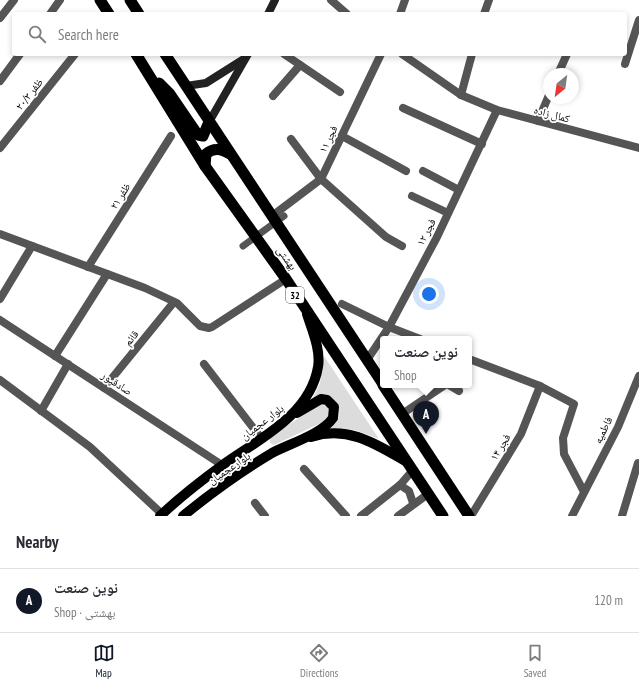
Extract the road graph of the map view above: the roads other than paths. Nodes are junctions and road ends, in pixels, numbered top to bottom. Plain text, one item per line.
1 (14, 0) edge
2 (60, 0) edge
3 (100, 0) edge
4 (130, 0) edge
5 (274, 0) edge
6 (331, 0) edge
7 (405, 0) edge
8 (489, 0) edge
9 (51, 12) edge
10 (107, 12) edge
11 (138, 12) edge
12 (269, 12) edge
13 (346, 12) edge
14 (401, 12) edge
15 (485, 12) edge
16 (0, 18) edge
17 (639, 20) edge
18 (19, 56) edge
19 (73, 56) edge
20 (137, 56) edge
21 (166, 56) edge
22 (247, 56) edge
23 (287, 56) edge
24 (380, 56) edge
25 (405, 56) edge
26 (471, 56) edge
27 (566, 56) edge
28 (625, 64) dead end
29 (300, 65) junction
30 (561, 68) edge
31 (149, 73) junction
32 (0, 81) edge
33 (186, 86) junction
34 (340, 92) dead end
35 (461, 95) junction
36 (273, 96) dead end
37 (545, 104) edge
38 (403, 108) dead end
39 (497, 110) junction
40 (538, 121) junction
41 (209, 122) junction
42 (171, 136) dead end
43 (342, 136) junction
44 (291, 139) dead end
45 (482, 144) junction
46 (0, 148) edge
47 (639, 148) edge
48 (230, 154) junction
49 (205, 166) junction
50 (406, 171) dead end
51 (423, 171) dead end
52 (321, 179) junction
53 (459, 190) junction
54 (412, 196) dead end
55 (448, 213) junction
56 (272, 216) junction
57 (284, 216) dead end
58 (0, 234) edge
59 (32, 246) junction
60 (243, 246) dead end
61 (402, 246) dead end
62 (88, 267) junction
63 (107, 274) junction
64 (286, 279) junction
65 (0, 299) edge
66 (174, 302) junction
67 (342, 304) dead end
68 (307, 314) junction
69 (0, 320) edge
70 (388, 327) junction
71 (382, 336) edge
72 (412, 336) edge
73 (380, 340) edge
74 (55, 356) junction
75 (367, 360) junction
76 (472, 360) edge
77 (68, 364) junction
78 (204, 364) dead end
79 (639, 376) edge
80 (0, 380) edge
81 (380, 380) edge
82 (540, 386) junction
83 (104, 388) junction
84 (385, 388) edge
85 (441, 388) edge
86 (454, 388) edge
87 (459, 391) dead end
88 (41, 411) junction
89 (402, 414) junction
90 (281, 424) junction
91 (261, 438) junction
92 (291, 444) junction
93 (272, 453) junction
94 (638, 463) edge
95 (222, 465) junction
96 (410, 466) junction
97 (304, 469) dead end
98 (400, 485) junction
99 (584, 492) junction
100 (428, 494) junction
101 (255, 503) dead end
102 (414, 503) junction
103 (161, 515) edge
104 (575, 515) edge
105 (183, 516) edge
106 (266, 516) edge
107 (346, 516) edge
108 (361, 516) edge
109 (398, 516) edge
110 (443, 516) edge
111 (470, 516) edge
112 (622, 516) edge

1 - 16 street
2 - 9 street
3 - 10 highway
4 - 11 highway
5 - 12 main road
6 - 13 street
7 - 14 street
8 - 15 street
17 - 28 street
18 - 32 street
19 - 46 street, ظفر ۲۰/۳
20 - 31 highway, بهشتی / 32
21 - 33 highway, بهشتی / 32
22 - 33 main road
22 - 41 main road
23 - 29 street
24 - 43 street, فجر ۱۱
25 - 35 street, کمال زاده
26 - 35 street
27 - 30 street
29 - 34 street
29 - 36 street
31 - 41 highway
31 - 49 highway, بهشتی / 32
33 - 41 highway, بهشتی / 32
35 - 39 street, کمال زاده
37 - 40 street
38 - 45 street
39 - 40 street, کمال زاده
39 - 45 street, فجر ۱۲
40 - 47 street, کمال زاده
41 - 48 highway, بهشتی / 32
42 - 62 street, ظفر ۲۱
43 - 50 street
43 - 52 street, فجر ۱۱
44 - 52 street
45 - 53 street, فجر ۱۲
48 - 49 highway
48 - 56 highway, بهشتی / 32
49 - 64 highway, بهشتی / 32
51 - 53 street
52 - 56 street, فجر ۱۱
52 - 61 street
53 - 55 street, فجر ۱۲
54 - 55 street
55 - 70 street, فجر ۱۲
56 - 75 highway, بهشتی / 32
57 - 60 street
58 - 59 street
59 - 62 street
59 - 65 street
62 - 63 street
63 - 66 street
63 - 74 street
64 - 66 street
64 - 68 highway, بهشتی / 32
66 - 83 street, قائم
67 - 70 street
68 - 90 main road, بلوار عجمیان
68 - 96 highway, بهشتی / 32
69 - 74 street, صادقپور
70 - 71 street, فجر ۱۲
70 - 72 street
73 - 75 street, فجر ۱۲
74 - 77 street, صادقپور
75 - 81 highway, بهشتی / 32
76 - 82 street
77 - 83 street, صادقپور
77 - 88 street
78 - 91 street
79 - 99 street, فاطمیه
80 - 88 street
82 - 99 street
82 - 111 street, فجر ۱۴
83 - 95 street, صادقپور
84 - 89 highway, بهشتی / 32
85 - 89 street
86 - 87 street
88 - 103 street
89 - 111 highway, بهشتی / 32
90 - 91 main road, بلوار عجمیان
90 - 92 main road
91 - 93 main road
91 - 95 main road, بلوار عجمیان
92 - 93 main road, بلوارعجمیان
92 - 96 main road
93 - 105 main road, بلوارعجمیان
94 - 112 street
95 - 103 main road, بلوار عجمیان
96 - 98 street
96 - 100 highway, بهشتی / 32
97 - 107 street
98 - 102 street
98 - 108 street
99 - 104 street, فاطمیه
100 - 102 street
100 - 110 highway, بهشتی / 32
101 - 106 street
102 - 109 street

